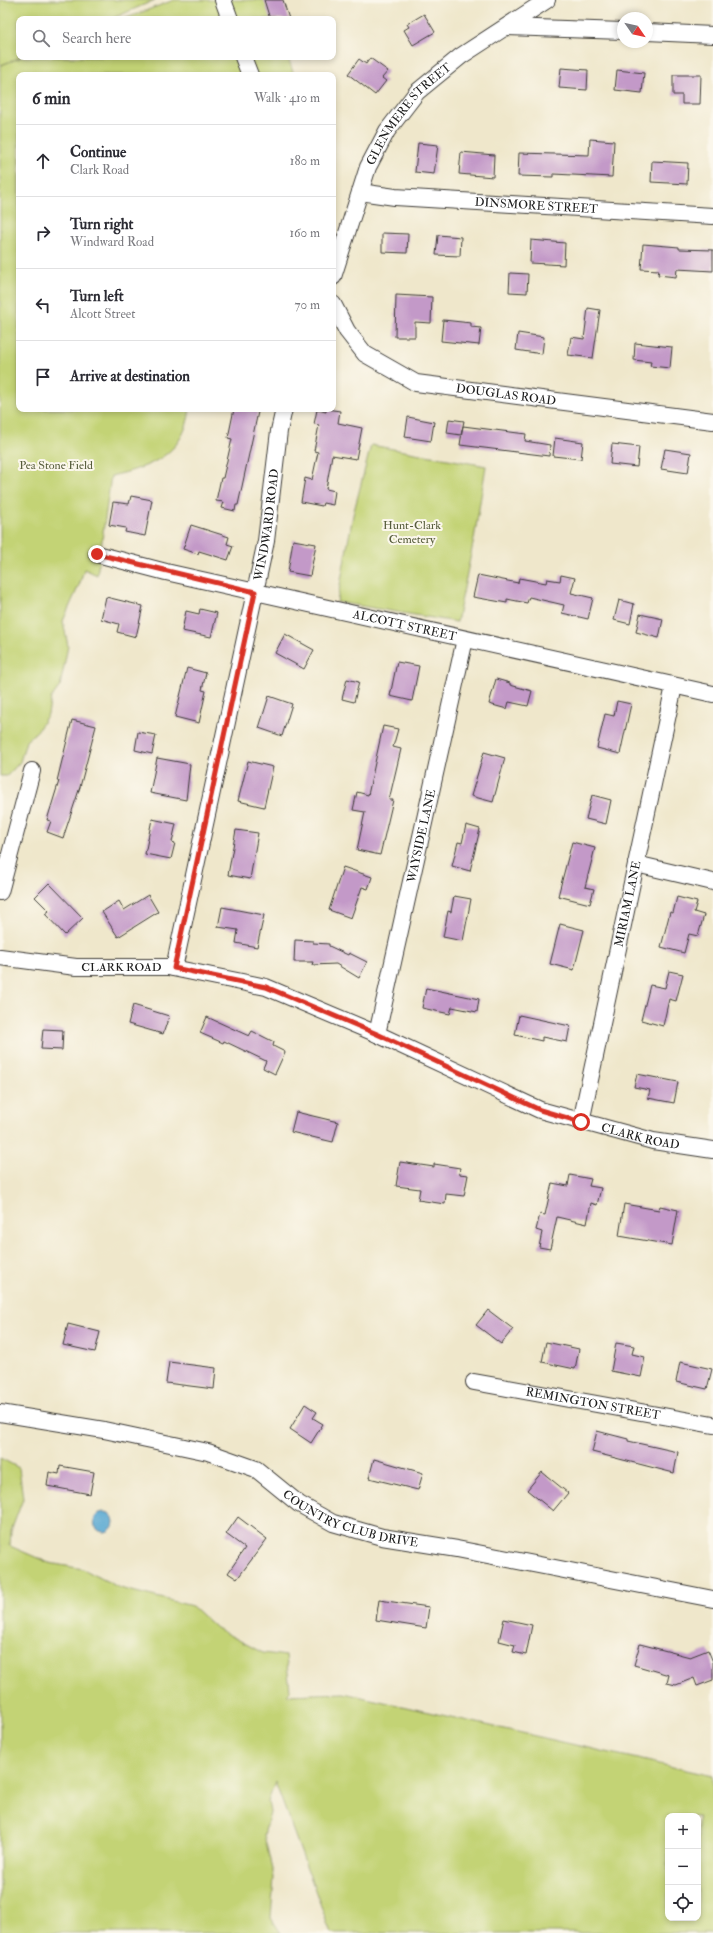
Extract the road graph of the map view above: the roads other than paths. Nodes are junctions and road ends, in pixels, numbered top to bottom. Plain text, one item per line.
1 (224, 0) edge
2 (547, 0) edge
3 (229, 16) edge
4 (507, 27) junction
5 (617, 31) edge
6 (653, 32) edge
7 (713, 35) edge
8 (245, 60) edge
9 (249, 72) edge
10 (360, 192) junction
11 (713, 216) edge
12 (336, 267) edge
13 (336, 310) edge
14 (283, 412) edge
15 (713, 421) edge
16 (97, 554) dead end
17 (255, 592) junction
18 (465, 639) junction
19 (674, 686) junction
20 (713, 694) edge
21 (32, 771) dead end
22 (636, 864) junction
23 (713, 882) edge
24 (0, 892) edge
25 (0, 957) edge
26 (174, 968) junction
27 (377, 1034) junction
28 (581, 1122) junction
29 (713, 1150) edge
30 (474, 1382) dead end
31 (0, 1414) edge
32 (713, 1425) edge
33 (713, 1599) edge

1 - 3 street
2 - 4 street, GLENMERE STREET
4 - 5 street
4 - 10 street, GLENMERE STREET
6 - 7 street
8 - 9 street
10 - 11 street, DINSMORE STREET
10 - 12 street, GLENMERE STREET
13 - 15 street, DOUGLAS ROAD
14 - 17 street, WINDWARD ROAD
16 - 17 street, ALCOTT STREET
17 - 18 street, ALCOTT STREET
17 - 26 street, WINDWARD ROAD
18 - 19 street, ALCOTT STREET
18 - 27 street, WAYSIDE LANE
19 - 20 street, ALCOTT STREET
19 - 22 street, MIRIAM LANE
21 - 24 street
22 - 23 street
22 - 28 street, MIRIAM LANE
25 - 26 street, CLARK ROAD
26 - 27 street, CLARK ROAD
27 - 28 street, CLARK ROAD
28 - 29 street, CLARK ROAD
30 - 32 street, REMINGTON STREET
31 - 33 street, COUNTRY CLUB DRIVE

